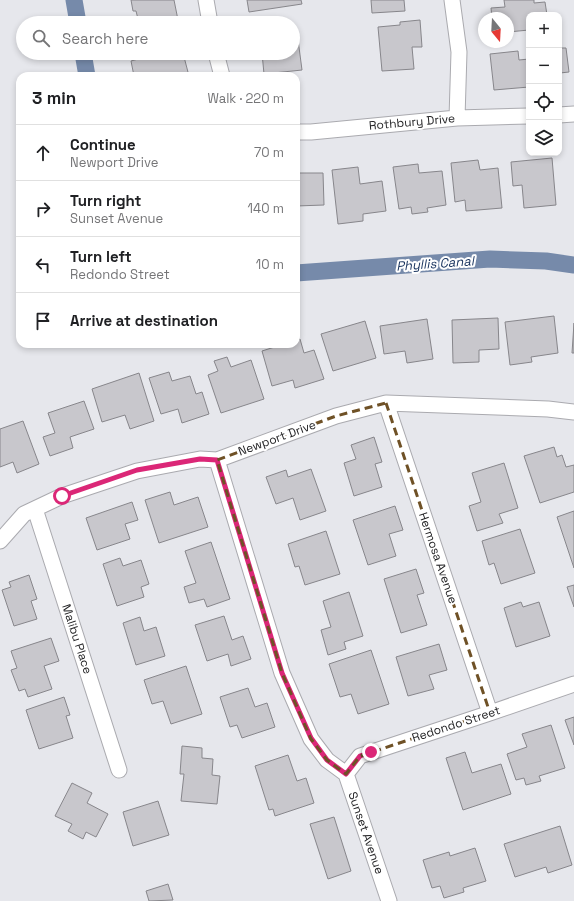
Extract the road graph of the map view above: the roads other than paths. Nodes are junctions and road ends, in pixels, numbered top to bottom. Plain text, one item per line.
1 (206, 0) edge
2 (452, 0) edge
3 (209, 16) edge
4 (218, 60) edge
5 (221, 72) edge
6 (574, 114) edge
7 (562, 115) edge
8 (526, 116) edge
9 (457, 118) junction
10 (300, 132) edge
11 (386, 403) junction
12 (574, 412) edge
13 (217, 460) junction
14 (35, 509) junction
15 (0, 541) edge
16 (574, 684) edge
17 (490, 713) junction
18 (120, 770) dead end
19 (346, 774) junction
20 (389, 901) edge

1 - 3 street
2 - 9 street
4 - 5 street
6 - 7 street
8 - 9 street, Rothbury Drive
9 - 10 street, Rothbury Drive
11 - 12 street, Newport Drive
11 - 13 street, Newport Drive
11 - 17 street, Hermosa Avenue
13 - 14 street, Newport Drive
13 - 19 street
14 - 15 street, Newport Drive
14 - 18 street, Malibu Place
16 - 17 street, Redondo Street
17 - 19 street, Redondo Street
19 - 20 street, Sunset Avenue

